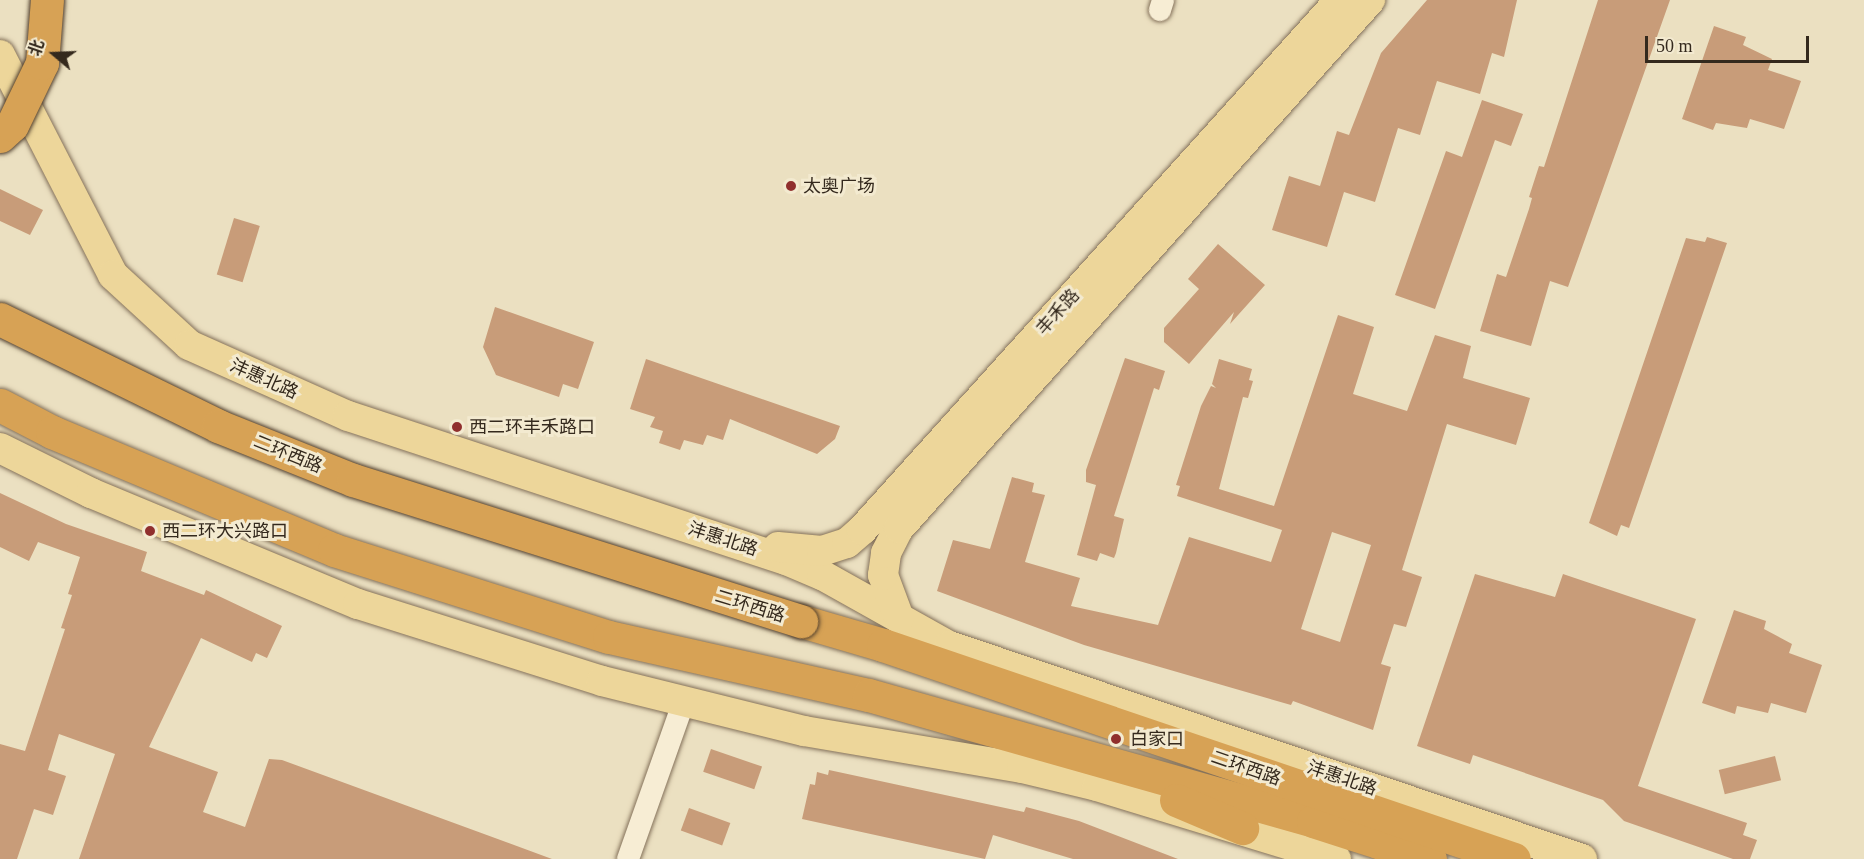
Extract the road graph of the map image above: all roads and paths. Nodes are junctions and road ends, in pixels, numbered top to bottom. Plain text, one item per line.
1 (46, 0) edge
2 (1340, 0) edge
3 (1370, 0) edge
4 (0, 55) edge
5 (0, 136) edge
6 (0, 319) edge
7 (0, 406) edge
8 (0, 448) edge
9 (740, 545) junction
10 (891, 631) junction
11 (949, 646) joint
12 (684, 701) junction
13 (1054, 747) junction
14 (1242, 828) junction
15 (628, 859) edge
16 (1336, 859) edge
17 (1430, 859) edge
18 (1514, 859) edge
19 (1582, 859) edge

1 - 5 highway, bridge
2 - 9 main road, 丰禾路
3 - 10 main road, 丰禾路
4 - 9 main road, 沣惠北路
6 - 10 highway, 二环西路, bridge
7 - 13 highway, 二环西路
8 - 12 main road
9 - 10 main road, 沣惠北路
10 - 11 highway
10 - 18 highway, 二环西路
11 - 19 main road, 沣惠北路
12 - 14 main road
12 - 15 street
13 - 14 highway
13 - 17 highway, 二环西路
14 - 16 main road

